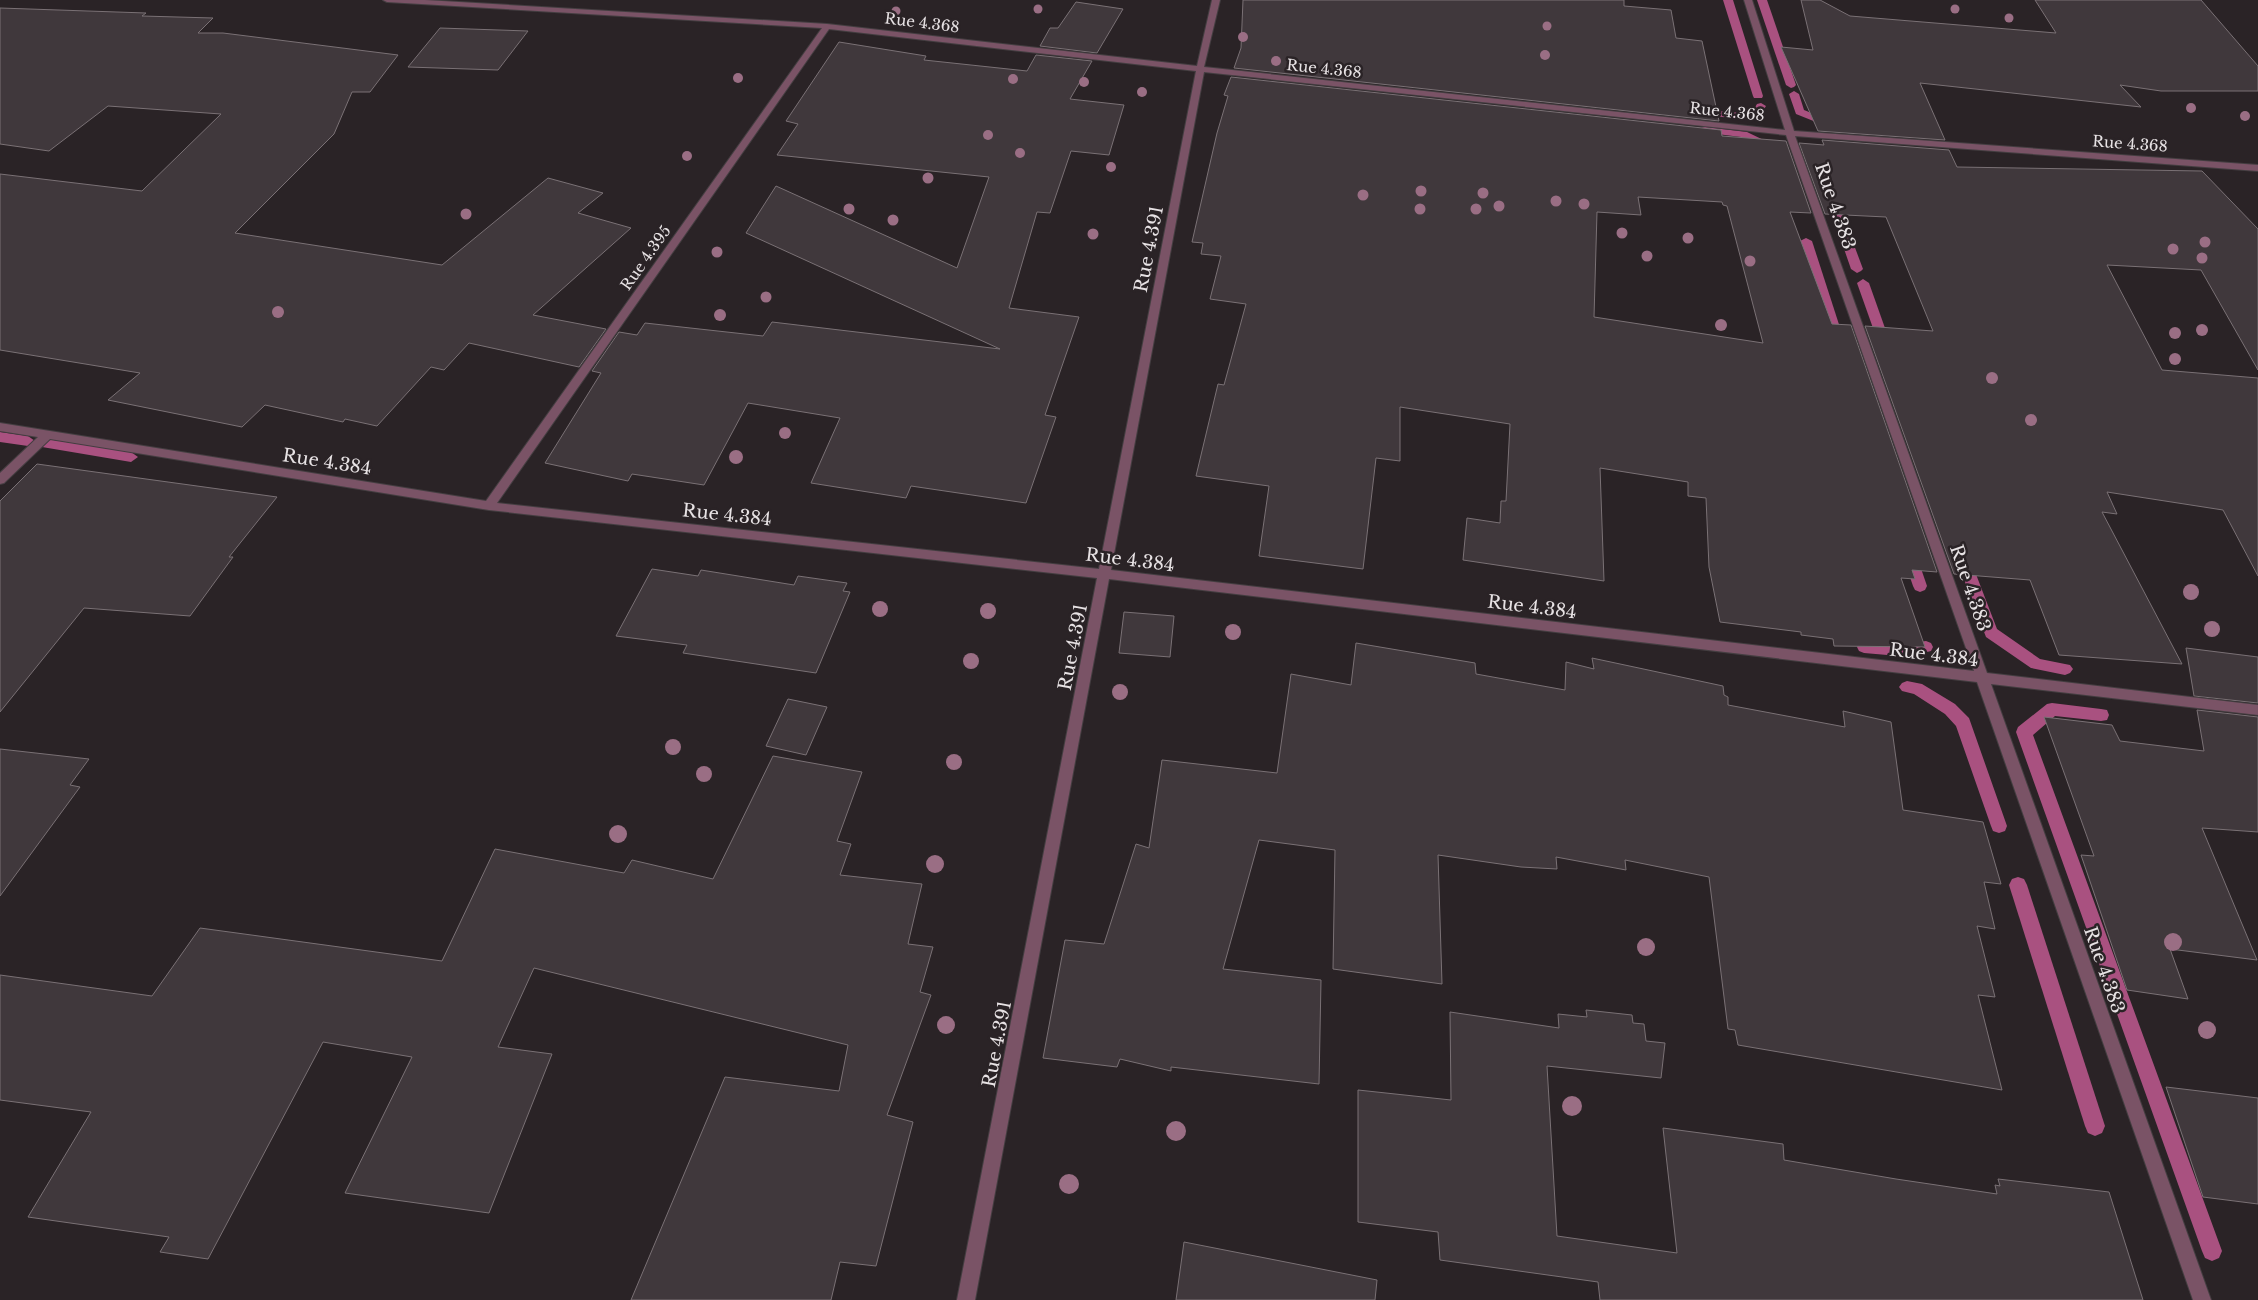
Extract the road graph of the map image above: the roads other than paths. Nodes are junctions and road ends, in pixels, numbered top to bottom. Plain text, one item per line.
1 (387, 0) edge
2 (1216, 0) edge
3 (1748, 0) edge
4 (827, 26) junction
5 (1200, 69) junction
6 (1790, 133) junction
7 (2258, 168) edge
8 (0, 427) edge
9 (47, 435) junction
10 (0, 480) edge
11 (489, 506) junction
12 (1105, 574) junction
13 (1983, 678) junction
14 (2258, 710) edge
15 (966, 1300) edge
16 (2202, 1300) edge

1 - 4 street, Rue 4.368
2 - 5 street, Rue 4.391
3 - 6 street, Rue 4.383
4 - 5 street, Rue 4.368
4 - 11 street, Rue 4.395
5 - 6 street, Rue 4.368
5 - 12 street, Rue 4.391
6 - 7 street, Rue 4.368
6 - 13 street, Rue 4.383
8 - 9 street, Rue 4.384
9 - 10 street
9 - 11 street, Rue 4.384
11 - 12 street, Rue 4.384
12 - 13 street, Rue 4.384
12 - 15 street, Rue 4.391
13 - 14 street, Rue 4.384
13 - 16 street, Rue 4.383

